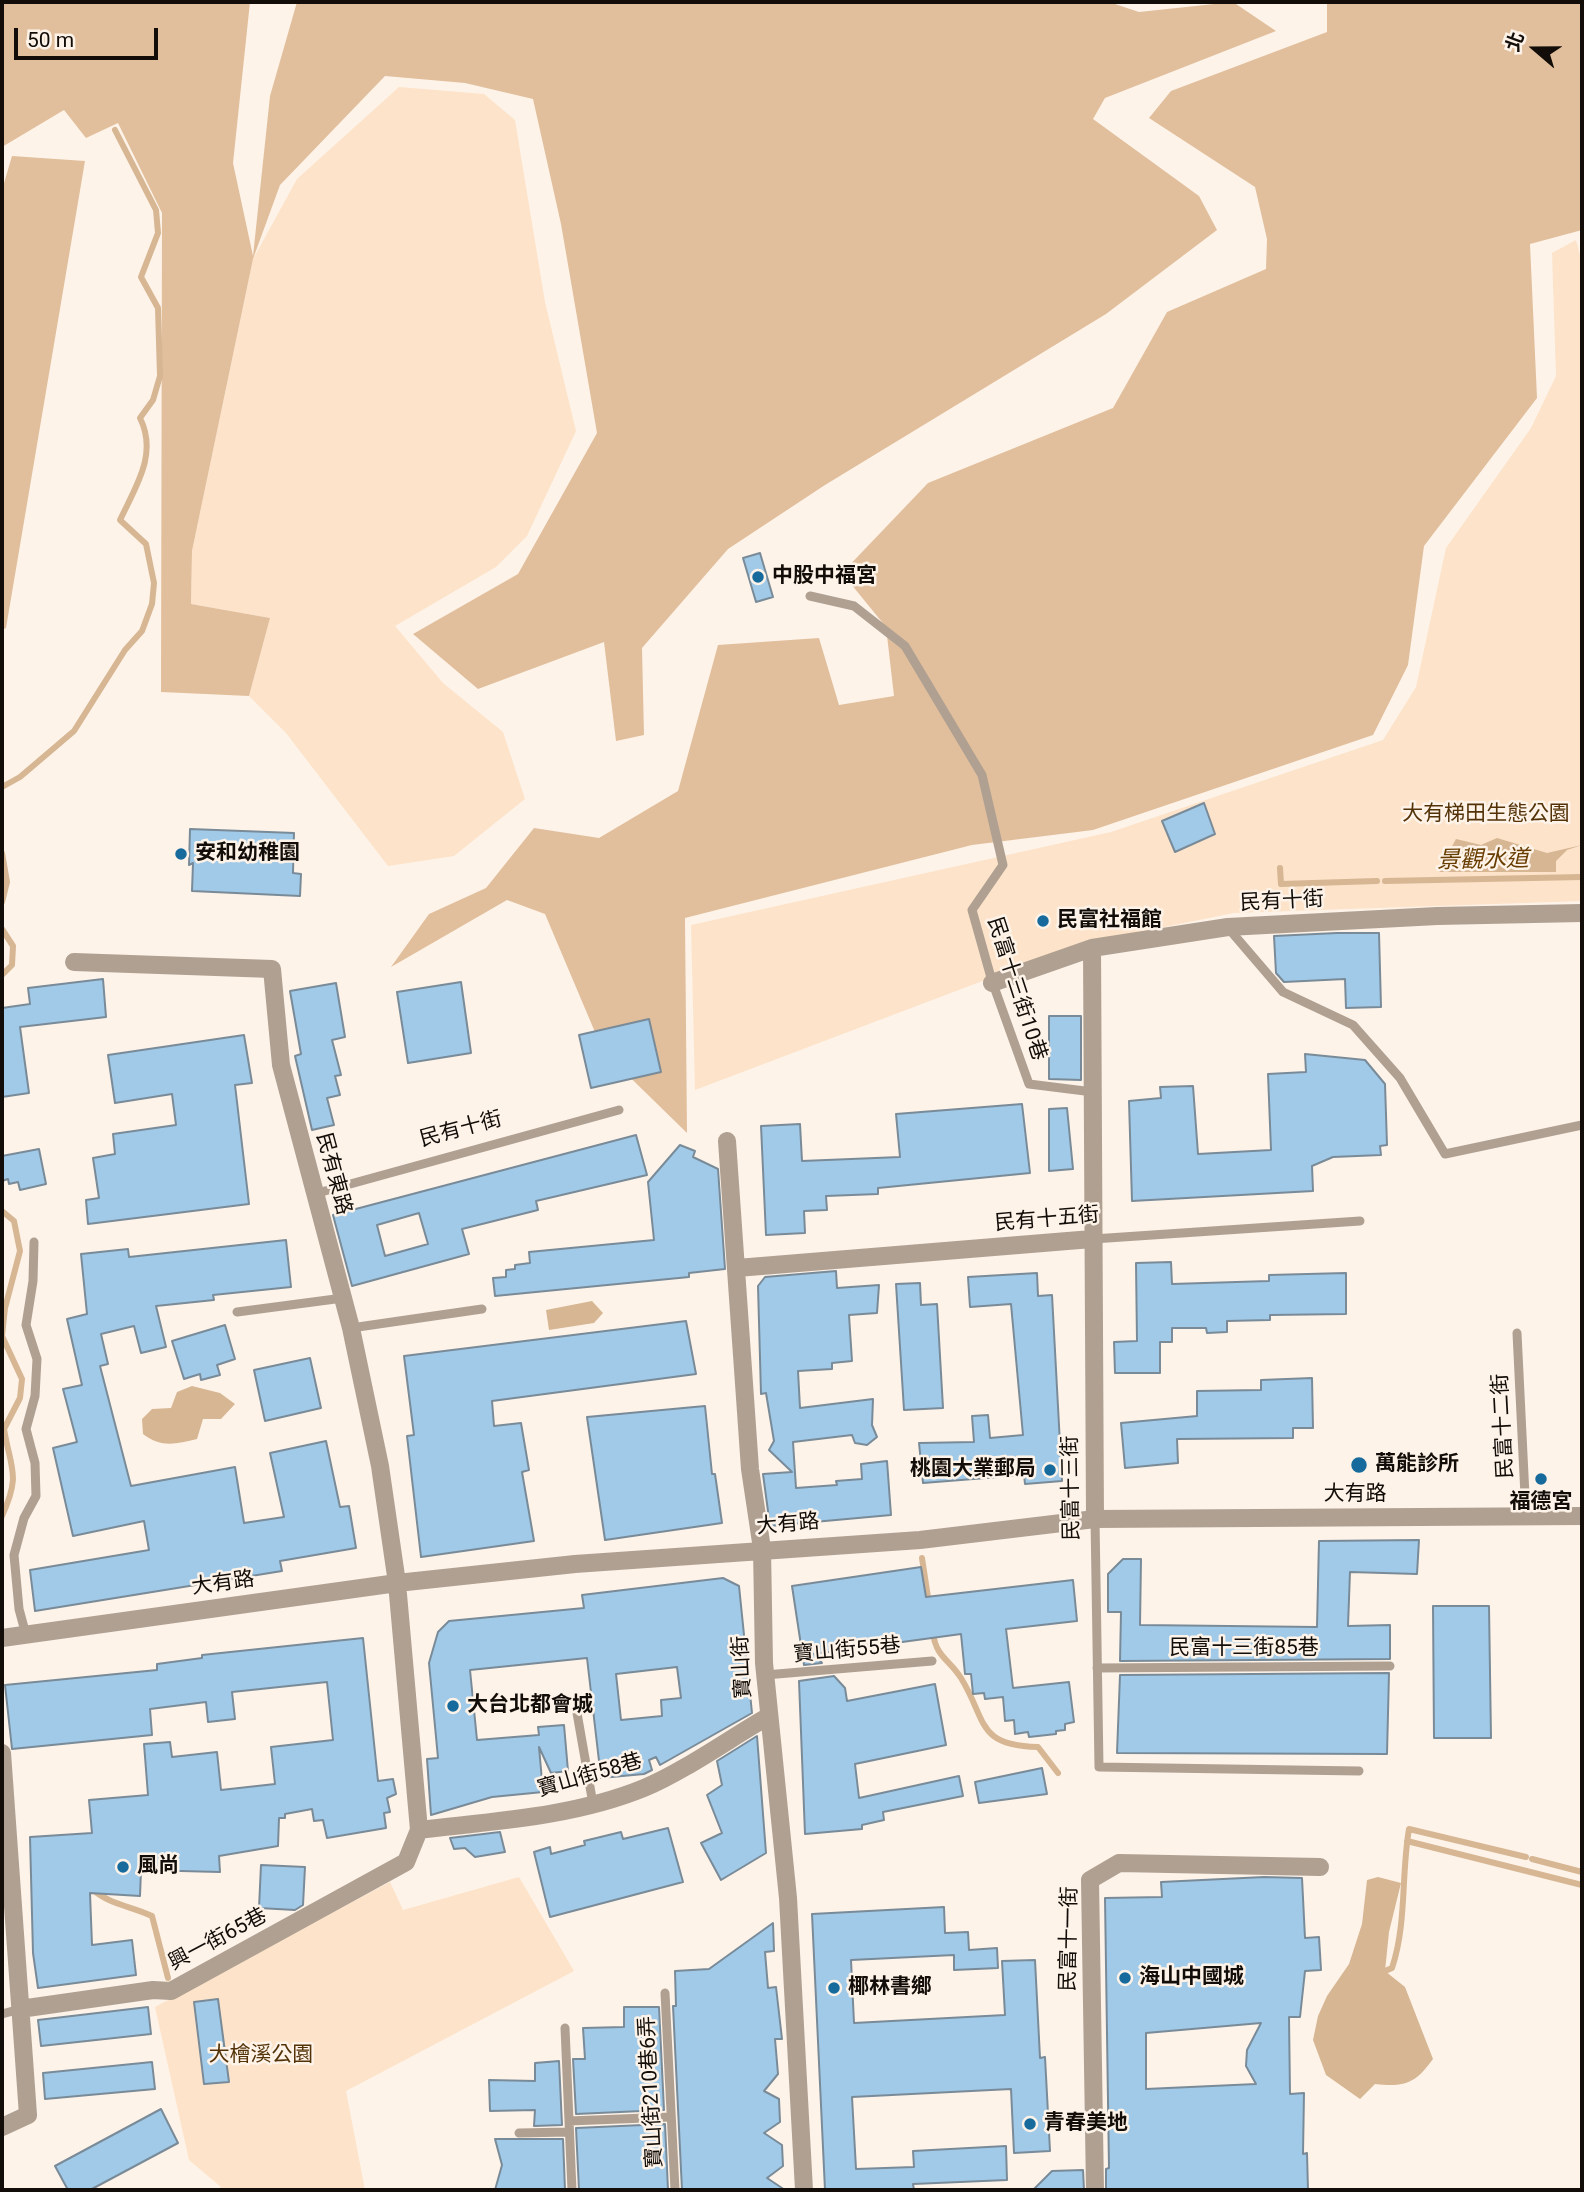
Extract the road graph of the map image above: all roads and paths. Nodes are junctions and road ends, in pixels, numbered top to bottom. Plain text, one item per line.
1 (810, 596) dead end
2 (1582, 913) edge
3 (1228, 927) junction
4 (1092, 948) junction
5 (74, 962) dead end
6 (992, 983) junction
7 (1095, 1092) junction
8 (620, 1110) dead end
9 (1582, 1125) edge
10 (727, 1141) dead end
11 (314, 1194) junction
12 (1360, 1222) dead end
13 (1092, 1239) junction
14 (34, 1242) dead end
15 (737, 1268) junction
16 (343, 1298) junction
17 (482, 1309) dead end
18 (237, 1312) dead end
19 (351, 1328) junction
20 (1517, 1333) dead end
21 (1526, 1516) junction
22 (1582, 1516) edge
23 (1095, 1520) junction
24 (762, 1549) junction
25 (397, 1583) junction
26 (26, 1635) junction
27 (2, 1638) edge
28 (932, 1661) dead end
29 (1390, 1666) dead end
30 (1097, 1668) junction
31 (765, 1675) junction
32 (577, 1713) dead end
33 (769, 1716) junction
34 (2, 1753) edge
35 (1359, 1771) dead end
36 (593, 1804) junction
37 (419, 1830) junction
38 (1321, 1867) dead end
39 (8, 1953) edge
40 (665, 1993) dead end
41 (20, 2008) junction
42 (2, 2014) edge
43 (565, 2028) dead end
44 (671, 2117) junction
45 (569, 2121) junction
46 (2, 2127) edge
47 (569, 2132) junction
48 (519, 2133) dead end
49 (572, 2190) edge
50 (675, 2190) edge
51 (804, 2190) edge
52 (1095, 2190) edge

1 - 6 lane, 民富十三街10巷
2 - 3 street, 民有十街
3 - 4 street, 民有十街
3 - 9 lane
4 - 6 street, 民有十街
4 - 7 street, 民富十三街
5 - 11 street, 民有東路
6 - 7 lane, 民富十三街10巷
7 - 13 street, 民富十三街
8 - 11 lane, 民有十街
10 - 15 street, 寶山街
11 - 16 street, 民有東路
12 - 13 lane, 民有十五街
13 - 15 street, 民有十五街
13 - 23 street, 民富十三街
14 - 26 lane
15 - 24 street, 寶山街
16 - 18 lane
16 - 19 street, 民有東路
17 - 19 lane
19 - 25 street, 民有東路
20 - 21 lane, 民富十二街
21 - 22 street, 大有路
21 - 23 street, 大有路
23 - 24 street, 大有路
23 - 30 lane, 民富十三街
24 - 25 street, 大有路
24 - 31 street, 寶山街
25 - 26 street, 大有路
25 - 37 street, 興一街65巷
26 - 27 street, 大有路
28 - 31 lane, 寶山街55巷
29 - 30 lane, 民富十三街85巷
30 - 35 lane, 民富十三街
31 - 33 street, 寶山街
32 - 36 lane
33 - 36 street, 寶山街58巷
33 - 51 street, 寶山街
34 - 39 street
36 - 37 street, 寶山街58巷
37 - 41 street, 興一街65巷
38 - 52 street, 民富十一街
39 - 41 street
40 - 44 lane, 寶山街210巷6弄
41 - 42 lane, 興一街65巷
41 - 46 street
43 - 45 lane
44 - 45 lane
44 - 50 lane, 寶山街210巷6弄
45 - 47 lane
47 - 48 lane
47 - 49 lane

